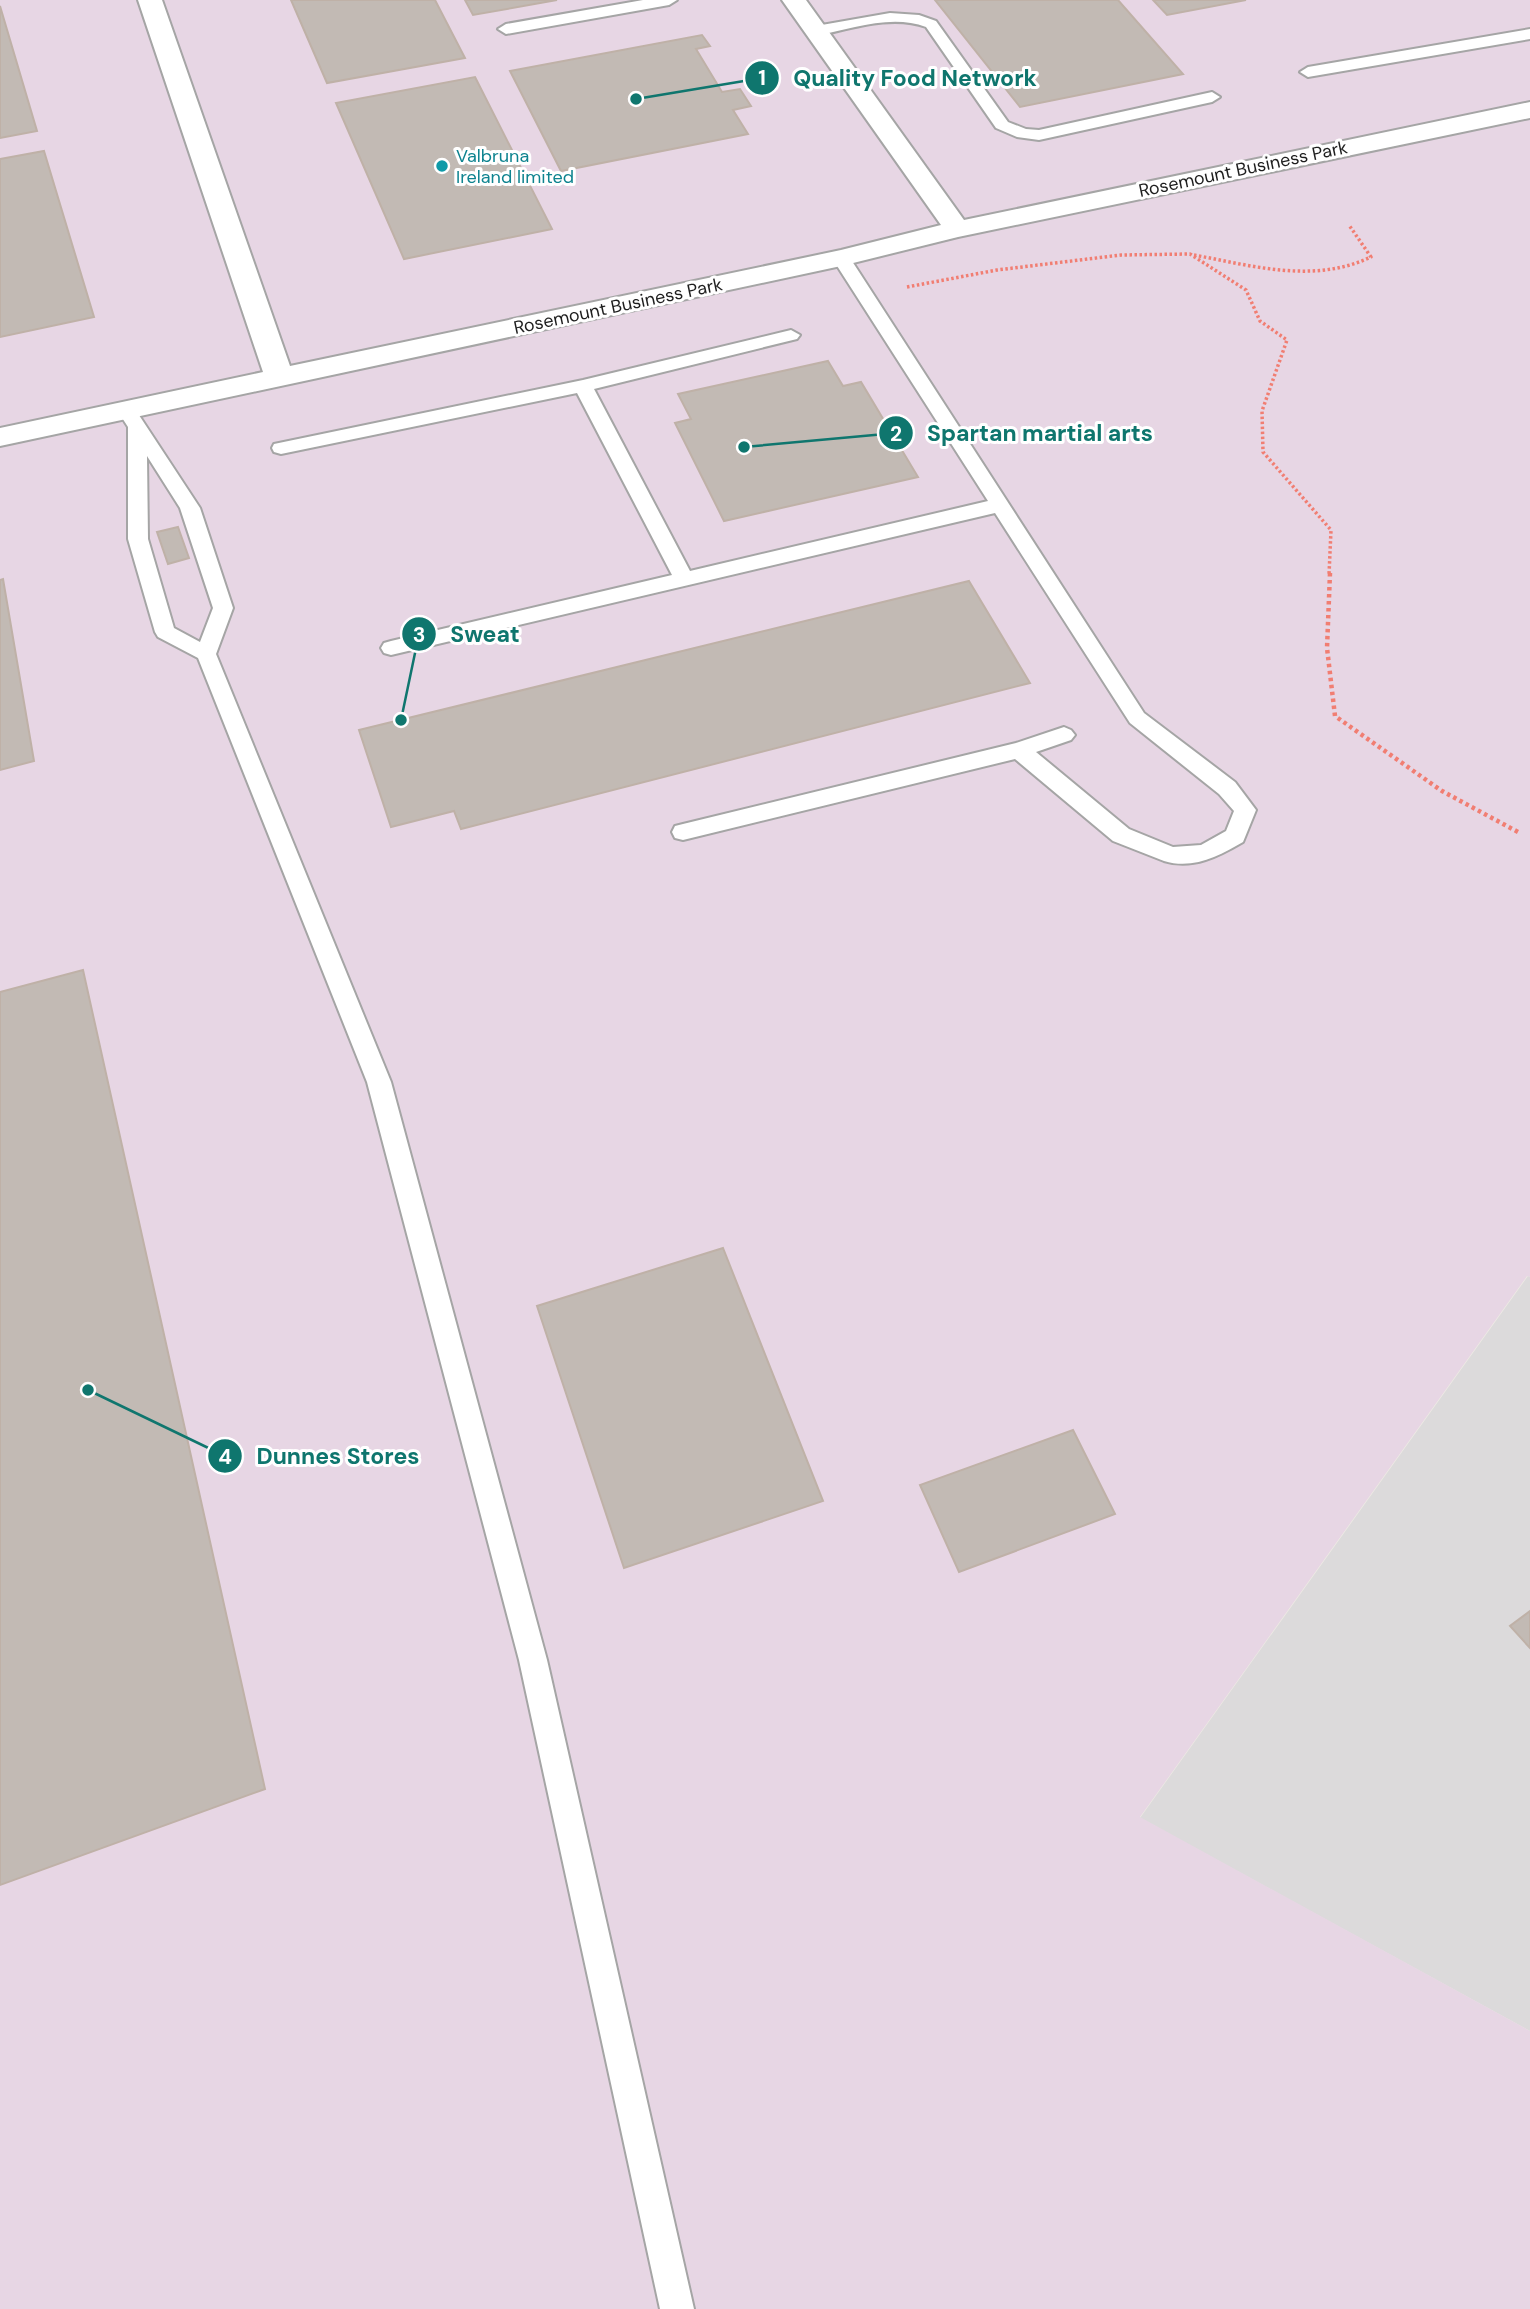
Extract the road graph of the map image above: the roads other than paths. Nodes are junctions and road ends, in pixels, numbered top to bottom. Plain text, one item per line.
1 (150, 0) edge
2 (669, 0) edge
3 (794, 0) edge
4 (506, 29) dead end
5 (816, 31) junction
6 (1530, 34) edge
7 (1308, 72) dead end
8 (1212, 97) dead end
9 (1530, 110) edge
10 (957, 229) junction
11 (841, 258) junction
12 (791, 335) dead end
13 (279, 377) junction
14 (583, 386) junction
15 (131, 418) junction
16 (0, 437) edge
17 (281, 448) dead end
18 (1000, 505) junction
19 (684, 579) junction
20 (391, 648) dead end
21 (206, 654) junction
22 (1065, 735) dead end
23 (1019, 750) junction
24 (683, 832) dead end
25 (677, 2309) edge

1 - 13 street
2 - 4 lane
3 - 5 street
5 - 8 lane
5 - 10 street
6 - 7 lane
9 - 10 street, Rosemount Business Park
10 - 11 street, Rosemount Business Park
11 - 13 street, Rosemount Business Park
11 - 18 lane
12 - 14 lane
13 - 15 street, Rosemount Business Park
14 - 17 lane
14 - 19 lane
15 - 16 street, Rosemount Business Park
15 - 21 lane
15 - 21 lane
18 - 19 lane
18 - 23 lane
19 - 20 lane
21 - 25 lane
22 - 23 lane
23 - 24 lane

